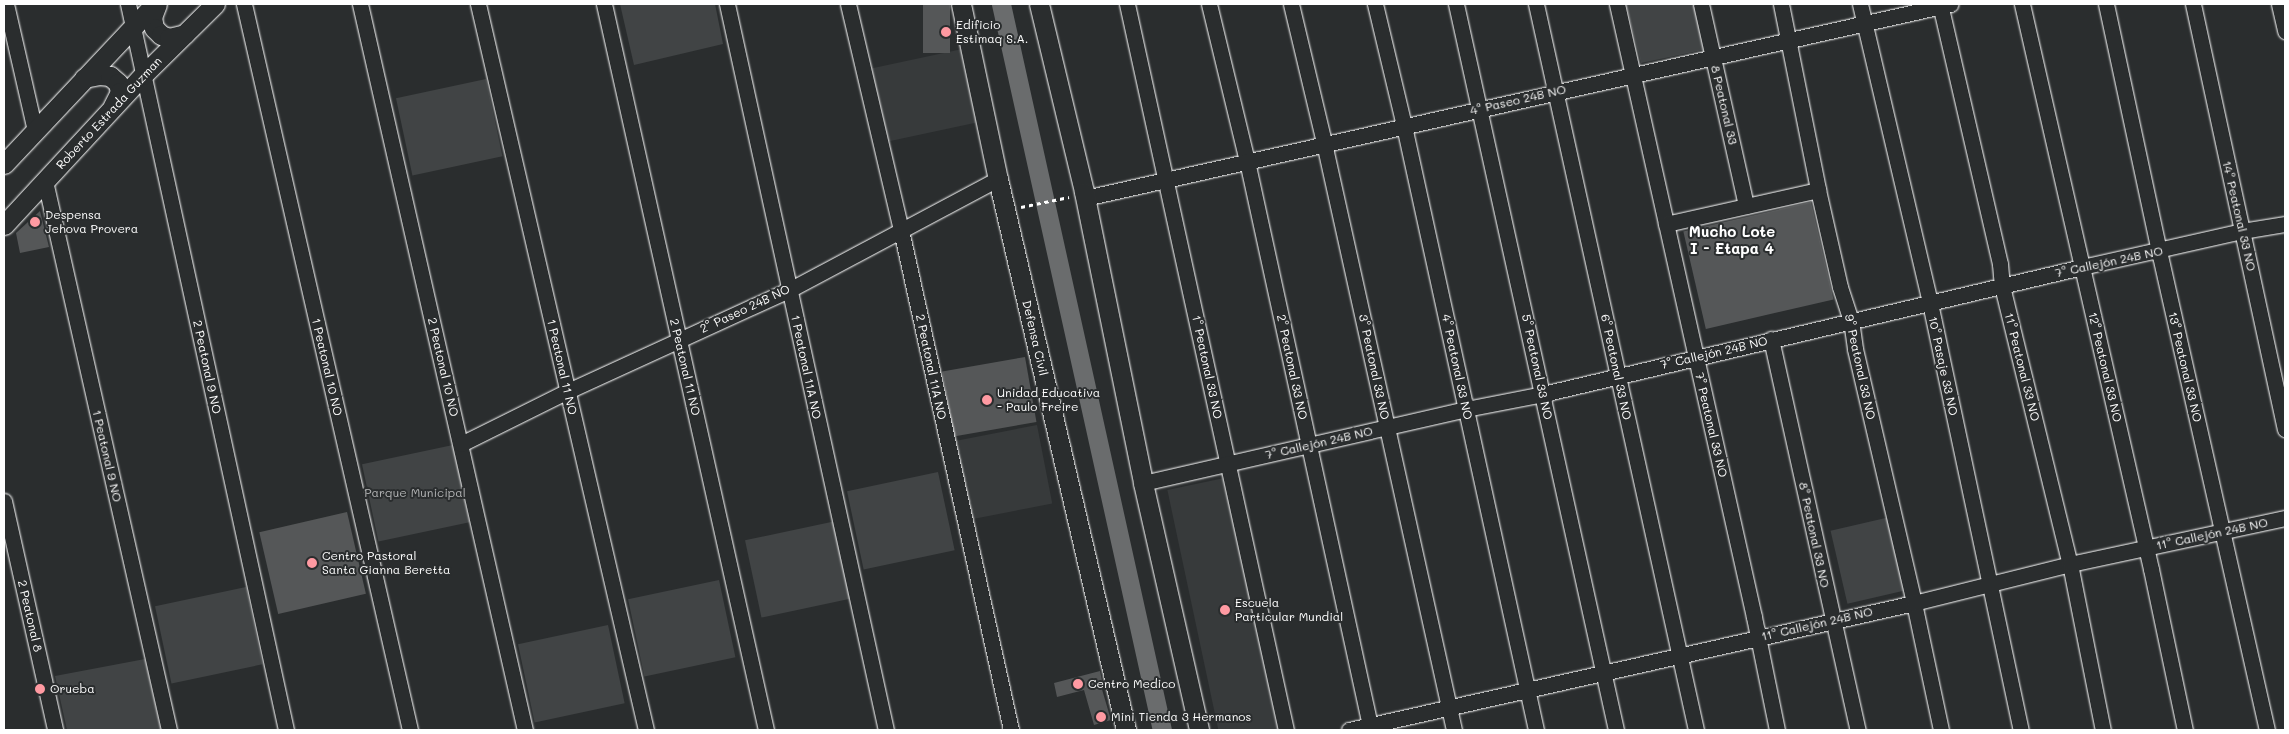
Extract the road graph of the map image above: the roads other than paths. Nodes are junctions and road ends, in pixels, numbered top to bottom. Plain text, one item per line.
1 (6, 4) edge
2 (128, 4) edge
3 (156, 4) edge
4 (215, 4) edge
5 (244, 4) edge
6 (360, 4) edge
7 (478, 4) edge
8 (604, 4) edge
9 (727, 4) edge
10 (848, 4) edge
11 (961, 4) edge
12 (1039, 4) edge
13 (1127, 4) edge
14 (1209, 4) edge
15 (1291, 4) edge
16 (1374, 4) edge
17 (1456, 4) edge
18 (1536, 4) edge
19 (1617, 4) edge
20 (1701, 4) edge
21 (1781, 4) edge
22 (1860, 4) edge
23 (1944, 4) edge
24 (2022, 4) edge
25 (2106, 4) edge
26 (2193, 4) edge
27 (2279, 4) edge
28 (2285, 5) edge
29 (1864, 23) junction
30 (133, 26) junction
31 (2285, 31) edge
32 (185, 34) junction
33 (1790, 40) junction
34 (1713, 57) junction
35 (143, 75) junction
36 (1633, 75) junction
37 (84, 78) junction
38 (1556, 92) junction
39 (113, 107) junction
40 (1480, 109) junction
41 (1404, 126) junction
42 (35, 131) junction
43 (1324, 143) junction
44 (1247, 161) junction
45 (4, 164) edge
46 (998, 179) junction
47 (1166, 179) junction
48 (45, 181) junction
49 (1818, 190) junction
50 (1078, 197) junction
51 (1746, 206) junction
52 (1666, 224) junction
53 (2285, 224) edge
54 (4, 225) edge
55 (901, 230) junction
56 (2242, 232) junction
57 (2158, 251) junction
58 (2082, 267) junction
59 (2002, 286) junction
60 (789, 290) junction
61 (1930, 303) junction
62 (1851, 320) junction
63 (679, 339) junction
64 (1771, 339) junction
65 (1696, 357) junction
66 (1618, 374) junction
67 (568, 392) junction
68 (1544, 394) junction
69 (1466, 409) junction
70 (1387, 427) junction
71 (2285, 429) edge
72 (461, 444) junction
73 (1310, 445) junction
74 (1228, 463) junction
75 (1143, 483) junction
76 (4, 502) edge
77 (2285, 518) edge
78 (2222, 532) junction
79 (2146, 548) junction
80 (2070, 564) junction
81 (1989, 585) junction
82 (1914, 603) junction
83 (1833, 621) junction
84 (1756, 638) junction
85 (1680, 655) junction
86 (1603, 672) junction
87 (1527, 690) junction
88 (1449, 708) junction
89 (1371, 728) edge
90 (55, 730) edge
91 (169, 730) edge
92 (286, 730) edge
93 (410, 730) edge
94 (525, 730) edge
95 (646, 730) edge
96 (766, 730) edge
97 (886, 730) edge
98 (1011, 730) edge
99 (1125, 730) edge
100 (1199, 730) edge
101 (1286, 730) edge
102 (1349, 730) edge
103 (1454, 730) edge
104 (1536, 730) edge
105 (1616, 730) edge
106 (1696, 730) edge
107 (1777, 730) edge
108 (1858, 730) edge
109 (1941, 730) edge
110 (2021, 730) edge
111 (2103, 730) edge
112 (2185, 730) edge
113 (2266, 730) edge

1 - 42 street
2 - 30 street, 2 Peatonal 9 NO
3 - 30 street
3 - 32 street
4 - 32 street, Roberto Estrada Guzman
5 - 93 street, 1 Peatonal 10 NO
6 - 72 street, 2 Peatonal 10 NO
7 - 67 street, 1 Peatonal 11 NO
8 - 63 street, 2 Peatonal 11 NO
9 - 60 street, 1 Peatonal 11A NO
10 - 55 street, 2 Peatonal 11A NO
11 - 46 street, Defensa Civil
12 - 50 street
13 - 47 street, 1° Peatonal 33 NO
14 - 44 street, 2° Peatonal 33 NO
15 - 43 street, 3° Peatonal 33 NO
16 - 41 street, 4° Peatonal 33 NO
17 - 40 street, 5° Peatonal 33 NO
18 - 38 street, 6° Peatonal 33 NO
19 - 36 street, 7° Peatonal 33 NO
20 - 34 street, 8 Peatonal 33
21 - 33 street, 9° Peatonal 33 NO
22 - 29 street, 10° Pasaje 33 NO
23 - 29 street, 4° Paseo 24B NO
23 - 59 street, 11° Peatonal 33 NO
24 - 58 street, 12° Peatonal 33 NO
25 - 57 street, 13° Peatonal 33 NO
26 - 56 street, 14° Peatonal 33 NO
27 - 28 street
27 - 31 street
29 - 33 street, 4° Paseo 24B NO
29 - 61 street, 10° Pasaje 33 NO
30 - 35 street, 2 Peatonal 9 NO
30 - 37 street
32 - 35 street, Roberto Estrada Guzman
33 - 34 street, 4° Paseo 24B NO
33 - 49 street, 9° Peatonal 33 NO
34 - 36 street, 4° Paseo 24B NO
34 - 51 street, 8 Peatonal 33
35 - 39 street, Roberto Estrada Guzman
35 - 92 street, 2 Peatonal 9 NO
36 - 38 street, 4° Paseo 24B NO
36 - 52 street, 7° Peatonal 33 NO
37 - 39 street
37 - 42 street
38 - 40 street, 4° Paseo 24B NO
38 - 66 street, 6° Peatonal 33 NO
39 - 48 street, Roberto Estrada Guzman
40 - 41 street, 4° Paseo 24B NO
40 - 68 street, 5° Peatonal 33 NO
41 - 43 street, 4° Paseo 24B NO
41 - 69 street, 4° Peatonal 33 NO
42 - 45 street
43 - 44 street, 4° Paseo 24B NO
43 - 70 street, 3° Peatonal 33 NO
44 - 47 street, 4° Paseo 24B NO
44 - 73 street, 2° Peatonal 33 NO
46 - 55 street, 2° Paseo 24B NO
46 - 99 street, Defensa Civil
47 - 50 street, 4° Paseo 24B NO
47 - 74 street, 1° Peatonal 33 NO
48 - 54 street, Roberto Estrada Guzman
48 - 91 street, 1 Peatonal 9 NO
49 - 51 street
49 - 62 street, 9° Peatonal 33 NO
50 - 75 street
51 - 52 street
52 - 65 street, 7° Peatonal 33 NO
53 - 56 street, 7° Callejón 24B NO
55 - 60 street, 2° Paseo 24B NO
55 - 98 street, 2 Peatonal 11A NO
56 - 57 street, 7° Callejón 24B NO
56 - 71 street, 14° Peatonal 33 NO
57 - 58 street, 7° Callejón 24B NO
57 - 78 street, 13° Peatonal 33 NO
58 - 59 street, 7° Callejón 24B NO
58 - 79 street, 12° Peatonal 33 NO
59 - 61 street, 7° Callejón 24B NO
59 - 80 street, 11° Peatonal 33 NO
60 - 63 street, 2° Paseo 24B NO
60 - 97 street, 1 Peatonal 11A NO
61 - 62 street, 7° Callejón 24B NO
61 - 81 street, 10° Pasaje 33 NO
62 - 64 street, 7° Callejón 24B NO
62 - 82 street, 9° Peatonal 33 NO
63 - 67 street, 2° Paseo 24B NO
63 - 96 street, 2 Peatonal 11 NO
64 - 65 street, 7° Callejón 24B NO
64 - 83 street, 8° Peatonal 33 NO
65 - 66 street, 7° Callejón 24B NO
65 - 84 street, 7° Peatonal 33 NO
66 - 68 street, 7° Callejón 24B NO
66 - 85 street, 6° Peatonal 33 NO
67 - 72 street, 2° Paseo 24B NO
67 - 95 street, 1 Peatonal 11 NO
68 - 69 street, 7° Callejón 24B NO
68 - 86 street, 5° Peatonal 33 NO
69 - 70 street, 7° Callejón 24B NO
69 - 87 street, 4° Peatonal 33 NO
70 - 73 street, 7° Callejón 24B NO
70 - 88 street, 3° Peatonal 33 NO
72 - 94 street, 2 Peatonal 10 NO
73 - 74 street, 7° Callejón 24B NO
73 - 89 street, 2° Peatonal 33 NO
74 - 75 street, 7° Callejón 24B NO
74 - 101 street, 1° Peatonal 33 NO
75 - 100 street
76 - 90 street, 2 Peatonal 8
77 - 78 street, 11° Callejón 24B NO
78 - 79 street, 11° Callejón 24B NO
78 - 113 street, 13° Peatonal 33 NO
79 - 80 street, 11° Callejón 24B NO
79 - 112 street, 12° Peatonal 33 NO
80 - 81 street, 11° Callejón 24B NO
80 - 111 street, 11° Peatonal 33 NO
81 - 82 street, 11° Callejón 24B NO
81 - 110 street, 10° Pasaje 33 NO
82 - 83 street, 11° Callejón 24B NO
82 - 109 street, 9° Peatonal 33 NO
83 - 84 street, 11° Callejón 24B NO
83 - 108 street, 8° Peatonal 33 NO
84 - 85 street, 11° Callejón 24B NO
84 - 107 street, 7° Peatonal 33 NO
85 - 86 street, 11° Callejón 24B NO
85 - 106 street, 6° Peatonal 33 NO
86 - 87 street, 11° Callejón 24B NO
86 - 105 street, 5° Peatonal 33 NO
87 - 88 street, 11° Callejón 24B NO
87 - 104 street, 4° Peatonal 33 NO
88 - 89 street, 11° Callejón 24B NO
88 - 103 street, 3° Peatonal 33 NO
89 - 102 street, 11° Callejón 24B NO

